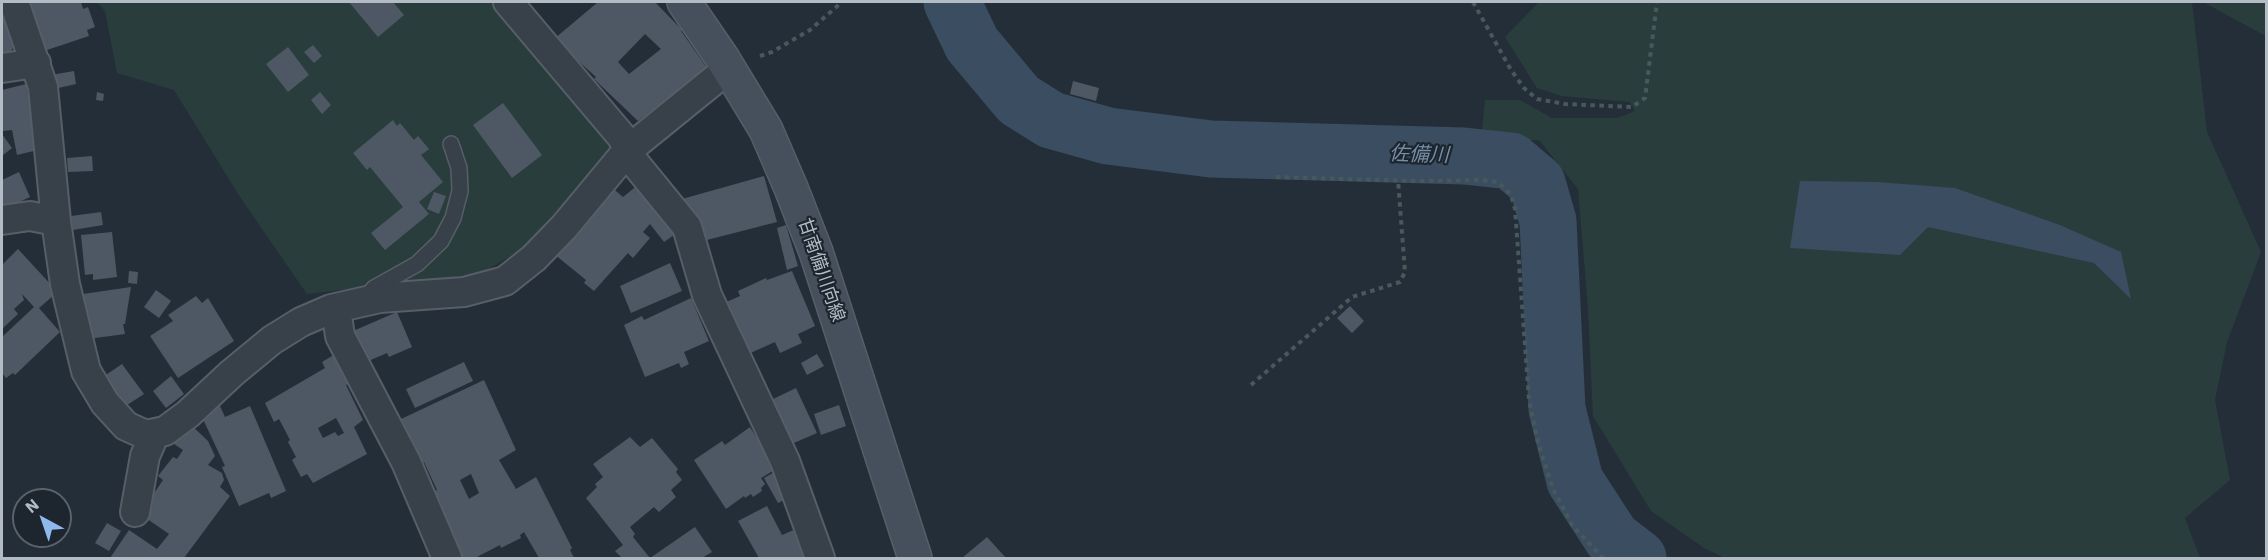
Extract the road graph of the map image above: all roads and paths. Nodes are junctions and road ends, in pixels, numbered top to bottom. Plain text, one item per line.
1 (14, 2) edge
2 (508, 2) edge
3 (684, 2) edge
4 (842, 2) edge
5 (1473, 2) edge
6 (1657, 2) edge
7 (36, 63) junction
8 (2, 68) edge
9 (729, 68) junction
10 (451, 144) dead end
11 (628, 150) junction
12 (1276, 177) dead end
13 (1398, 180) junction
14 (2, 220) edge
15 (56, 221) junction
16 (349, 305) junction
17 (1251, 385) dead end
18 (155, 433) junction
19 (135, 512) dead end
20 (447, 558) edge
21 (820, 558) edge
22 (915, 558) edge
23 (1603, 558) edge

1 - 7 street
2 - 11 street
3 - 9 main road, 甘南備川向線
4 - 9 path
5 - 6 path
7 - 8 street
7 - 15 street
9 - 11 street
9 - 22 main road, 甘南備川向線
10 - 16 lane
11 - 16 street
11 - 21 street
12 - 13 path
13 - 17 path
13 - 23 path
14 - 15 street
15 - 18 street
16 - 18 street
16 - 20 street
18 - 19 street

